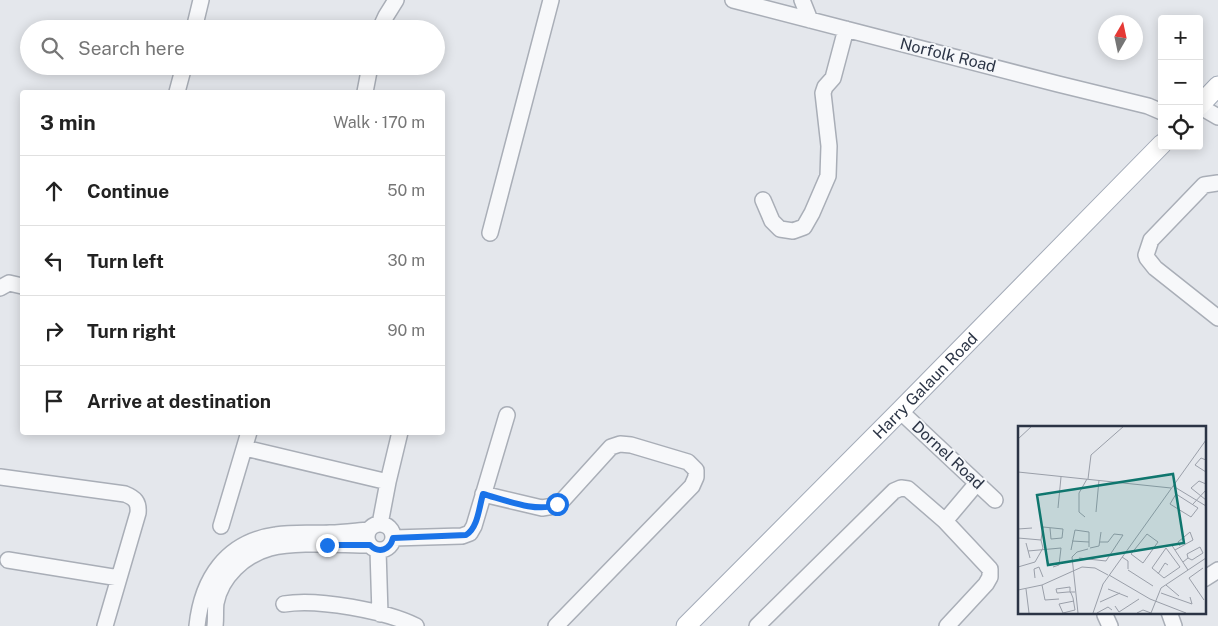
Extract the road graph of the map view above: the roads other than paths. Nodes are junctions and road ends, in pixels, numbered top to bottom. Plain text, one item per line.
1 (201, 0) edge
2 (396, 0) edge
3 (551, 0) edge
4 (733, 0) edge
5 (802, 0) edge
6 (196, 20) edge
7 (384, 20) edge
8 (810, 20) junction
9 (846, 29) junction
10 (182, 75) edge
11 (368, 75) edge
12 (1218, 86) edge
13 (178, 90) edge
14 (365, 90) edge
15 (1200, 105) edge
16 (1203, 108) edge
17 (1158, 110) edge
18 (1218, 117) edge
19 (1158, 148) edge
20 (1218, 183) edge
21 (763, 200) dead end
22 (490, 233) dead end
23 (20, 286) edge
24 (0, 288) edge
25 (1218, 318) edge
26 (900, 411) junction
27 (507, 415) dead end
28 (248, 435) edge
29 (399, 435) edge
30 (245, 448) junction
31 (0, 477) edge
32 (388, 482) junction
33 (977, 483) junction
34 (483, 494) junction
35 (996, 500) dead end
36 (944, 521) junction
37 (221, 526) dead end
38 (374, 537) junction
39 (8, 560) dead end
40 (1218, 570) edge
41 (119, 578) junction
42 (1206, 578) edge
43 (284, 604) dead end
44 (380, 614) junction
45 (1170, 614) edge
46 (105, 626) edge
47 (197, 626) edge
48 (216, 626) edge
49 (416, 626) edge
50 (556, 626) edge
51 (686, 626) edge
52 (757, 626) edge
53 (948, 626) edge
54 (1174, 626) edge

1 - 6 street
2 - 7 street
3 - 22 street
4 - 8 street, Norfolk Road
5 - 8 street
8 - 9 street, Norfolk Road
9 - 17 street, Norfolk Road
9 - 21 street
10 - 13 street
11 - 14 street
12 - 15 main road
16 - 18 street
19 - 26 main road, Harry Galaun Road
20 - 25 street
23 - 24 street
26 - 33 street, Dornel Road
26 - 51 main road, Harry Galaun Road
27 - 34 street
28 - 30 street
29 - 32 street
30 - 32 street
30 - 37 street
31 - 41 street
32 - 38 street
33 - 35 street, Dornel Road
33 - 36 street
34 - 38 street
34 - 50 street
36 - 52 street
36 - 53 street
38 - 44 street
38 - 47 street
38 - 48 street
39 - 41 street
40 - 42 street
41 - 46 street
43 - 44 street
44 - 49 street
45 - 54 street

